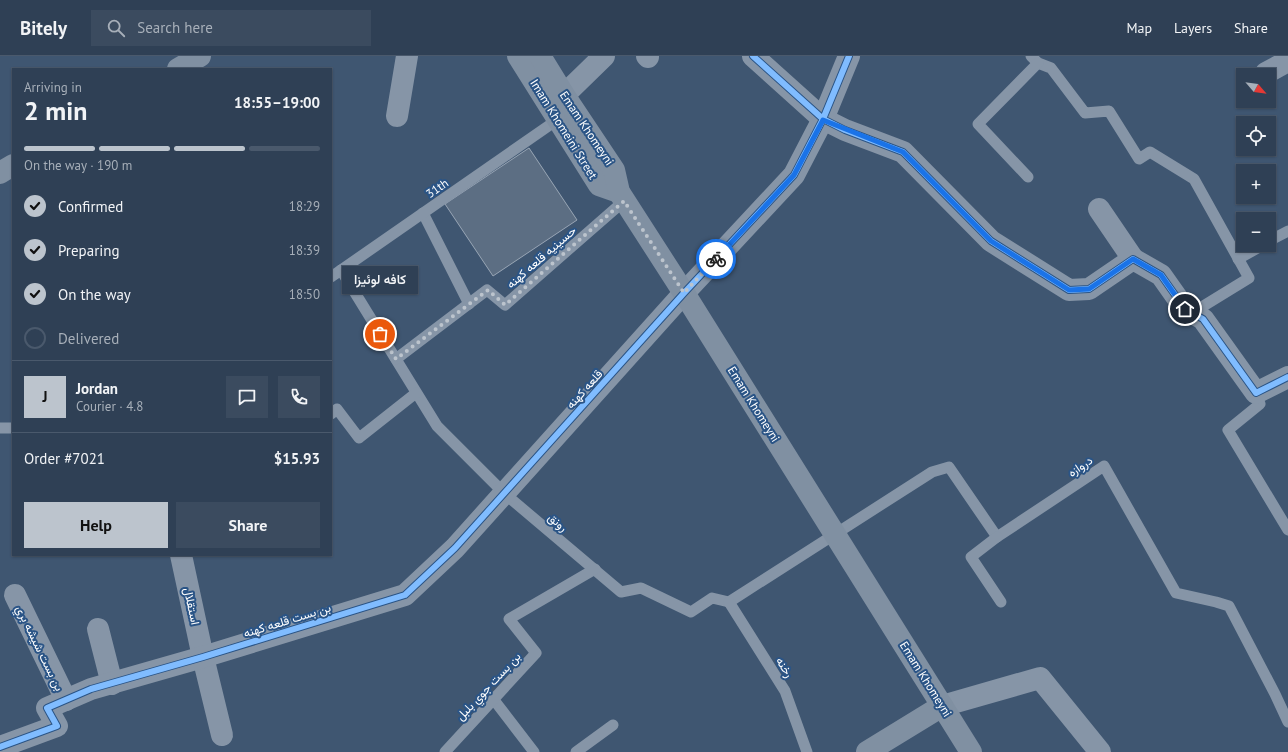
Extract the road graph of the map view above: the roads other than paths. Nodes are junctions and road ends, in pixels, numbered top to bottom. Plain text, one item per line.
1 (200, 56) edge
2 (407, 56) edge
3 (518, 56) edge
4 (540, 56) edge
5 (604, 56) edge
6 (753, 56) edge
7 (848, 56) edge
8 (1035, 60) edge
9 (1288, 61) edge
10 (180, 68) edge
11 (1275, 68) edge
12 (564, 95) junction
13 (397, 116) dead end
14 (557, 120) junction
15 (823, 120) junction
16 (12, 166) edge
17 (0, 173) edge
18 (1028, 177) dead end
19 (622, 197) junction
20 (1098, 209) dead end
21 (422, 213) junction
22 (1288, 231) edge
23 (1276, 237) edge
24 (1250, 252) edge
25 (1133, 259) junction
26 (1238, 259) junction
27 (341, 270) junction
28 (332, 276) edge
29 (684, 293) junction
30 (469, 304) junction
31 (1192, 313) junction
32 (396, 359) junction
33 (1288, 377) edge
34 (416, 393) junction
35 (1256, 393) junction
36 (332, 413) edge
37 (0, 428) edge
38 (12, 428) edge
39 (503, 496) junction
40 (1288, 530) edge
41 (835, 535) junction
42 (997, 537) junction
43 (181, 556) edge
44 (595, 569) junction
45 (15, 595) dead end
46 (728, 602) junction
47 (1001, 602) dead end
48 (98, 629) dead end
49 (203, 658) junction
50 (112, 684) junction
51 (494, 700) junction
52 (57, 704) junction
53 (942, 706) junction
54 (1288, 722) edge
55 (613, 725) dead end
56 (222, 735) dead end
57 (0, 747) edge
58 (444, 752) edge
59 (534, 752) edge
60 (576, 752) edge
61 (807, 752) edge
62 (867, 752) edge
63 (971, 752) edge
64 (1100, 752) edge

1 - 10 main road
2 - 13 street
3 - 14 main road, Imam Khomeini Street
4 - 12 main road, Emam Khomeyni
5 - 12 street
6 - 15 street
7 - 15 street, قلعه کهنه
8 - 18 lane
8 - 26 lane
9 - 11 street
12 - 19 main road, Emam Khomeyni
14 - 19 main road, Imam Khomeini Street
14 - 21 lane, 31th
15 - 25 street
15 - 29 street, قلعه کهنه
16 - 17 main road
19 - 29 main road, Emam Khomeyni
19 - 30 lane, حسينيه قلعه کهنه
20 - 25 street
21 - 27 lane, 31th
21 - 30 lane
22 - 23 lane
24 - 26 lane
25 - 31 street
26 - 31 lane
27 - 28 lane, 31th
27 - 32 lane, رونق
29 - 39 street, قلعه کهنه
29 - 41 main road, Emam Khomeyni
30 - 32 lane, حسينيه قلعه کهنه
31 - 35 street
32 - 34 lane, رونق
33 - 35 street
34 - 36 lane
34 - 39 lane, رونق
35 - 40 lane
37 - 38 lane
39 - 44 lane, رونق
39 - 49 street, بن بست قلعه کهنه
41 - 42 lane
41 - 46 lane
41 - 53 main road, Emam Khomeyni
42 - 47 lane
42 - 54 lane, دروازه
43 - 49 street, استقلال
44 - 46 lane, رونق
44 - 51 lane, بن بست جوي بلبل
45 - 52 street, بن بست شيشه بري
46 - 61 lane, رخنه
48 - 50 street
49 - 50 street, بن بست قلعه کهنه
49 - 56 street, استقلال
50 - 52 street, بن بست قلعه کهنه
51 - 58 lane, بن بست جوي بلبل
51 - 59 lane
52 - 57 street, بن بست شيشه بري
53 - 62 main road
53 - 63 main road, Emam Khomeyni
53 - 64 street
55 - 60 lane

